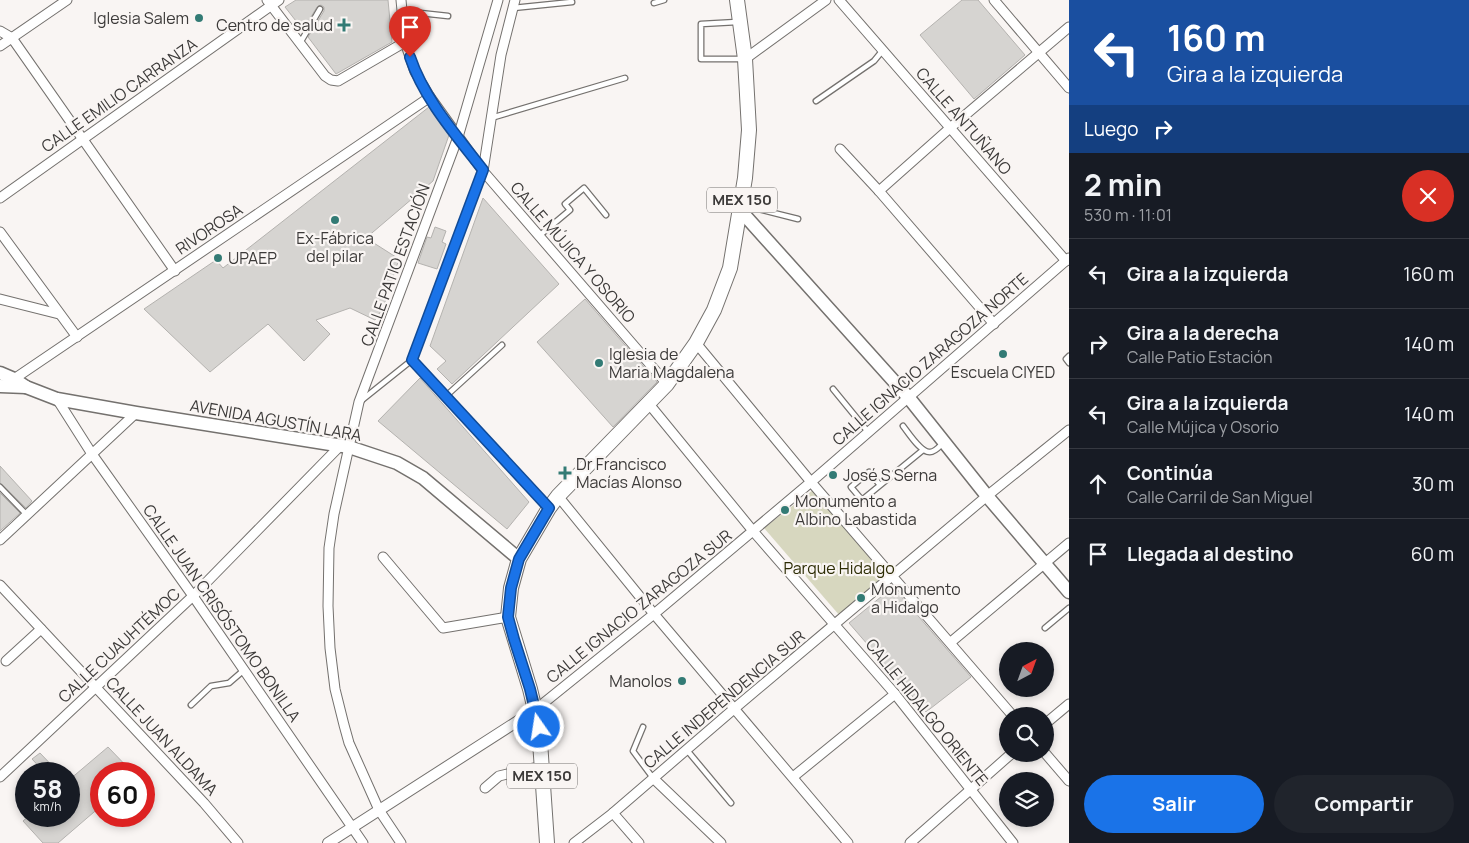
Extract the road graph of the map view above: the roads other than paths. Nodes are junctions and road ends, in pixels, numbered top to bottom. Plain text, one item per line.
1 (67, 0) edge
2 (279, 0) edge
3 (401, 0) edge
4 (498, 0) edge
5 (664, 0) edge
6 (737, 0) edge
7 (826, 0) edge
8 (840, 0) edge
9 (994, 0) edge
10 (572, 2) dead end
11 (269, 3) edge
12 (654, 3) dead end
13 (514, 4) edge
14 (320, 9) dead end
15 (402, 11) junction
16 (448, 16) dead end
17 (741, 21) junction
18 (1069, 27) edge
19 (0, 31) edge
20 (12, 38) junction
21 (405, 42) junction
22 (300, 44) junction
23 (0, 46) edge
24 (883, 50) junction
25 (1038, 53) junction
26 (746, 59) junction
27 (625, 78) dead end
28 (1069, 88) edge
29 (430, 98) junction
30 (816, 101) dead end
31 (491, 118) junction
32 (950, 128) junction
33 (458, 137) junction
34 (82, 140) junction
35 (840, 150) dead end
36 (483, 170) junction
37 (879, 191) junction
38 (0, 198) edge
39 (740, 208) junction
40 (606, 215) dead end
41 (798, 219) dead end
42 (0, 232) edge
43 (539, 236) junction
44 (1068, 260) edge
45 (175, 271) junction
46 (0, 299) edge
47 (59, 314) junction
48 (994, 324) junction
49 (77, 337) junction
50 (696, 343) junction
51 (502, 345) dead end
52 (1069, 356) edge
53 (412, 360) junction
54 (1069, 363) edge
55 (0, 373) edge
56 (7, 384) edge
57 (667, 384) junction
58 (833, 389) dead end
59 (446, 396) junction
60 (909, 398) junction
61 (58, 399) junction
62 (359, 402) junction
63 (649, 404) junction
64 (136, 413) junction
65 (903, 426) dead end
66 (1069, 430) edge
67 (869, 432) junction
68 (944, 442) junction
69 (345, 446) junction
70 (923, 450) junction
71 (92, 454) junction
72 (811, 482) junction
73 (880, 485) junction
74 (0, 487) edge
75 (558, 496) junction
76 (988, 496) junction
77 (549, 508) junction
78 (28, 515) junction
79 (753, 531) junction
80 (0, 540) edge
81 (1069, 543) edge
82 (383, 557) dead end
83 (519, 559) junction
84 (1045, 564) junction
85 (892, 576) junction
86 (2, 590) edge
87 (1069, 592) edge
88 (193, 596) junction
89 (1069, 608) edge
90 (654, 614) junction
91 (508, 617) junction
92 (835, 624) junction
93 (1046, 628) dead end
94 (40, 629) junction
95 (950, 642) junction
96 (6, 661) dead end
97 (244, 670) junction
98 (96, 687) junction
99 (895, 694) junction
100 (1069, 704) edge
101 (190, 706) dead end
102 (1006, 707) edge
103 (734, 708) junction
104 (535, 710) junction
105 (1054, 716) edge
106 (644, 728) dead end
107 (686, 750) junction
108 (1002, 762) edge
109 (1053, 762) edge
110 (542, 766) junction
111 (0, 777) edge
112 (794, 777) junction
113 (653, 778) junction
114 (1069, 781) edge
115 (485, 788) dead end
116 (971, 790) junction
117 (731, 803) dead end
118 (379, 810) junction
119 (613, 813) junction
120 (352, 828) junction
121 (238, 843) edge
122 (328, 843) edge
123 (362, 843) edge
124 (400, 843) edge
125 (547, 843) edge
126 (574, 843) edge
127 (639, 843) edge
128 (721, 843) edge
129 (848, 843) edge
130 (910, 843) edge
131 (1013, 843) edge

1 - 20 street
2 - 11 street, CALLE EMILIO CARRANZA
3 - 15 street, CALLE MÚJICA Y OSORIO
4 - 33 street, CALLE PATIO ESTACIÓN
5 - 12 lane
6 - 17 main road, MEX 150
7 - 26 street
8 - 24 street, CALLE ANTUÑANO
9 - 25 street
10 - 13 lane
11 - 22 street
11 - 34 street, CALLE EMILIO CARRANZA
13 - 31 street
14 - 22 lane
15 - 16 lane
15 - 21 street, CALLE MÚJICA Y OSORIO
17 - 26 main road, MEX 150
17 - 26 lane
18 - 25 street
19 - 20 street
20 - 23 street
20 - 34 street
21 - 22 street
21 - 29 street, CALLE MÚJICA Y OSORIO
24 - 30 lane
24 - 32 street, CALLE ANTUÑANO
25 - 28 street
25 - 32 street
26 - 39 main road, MEX 150
27 - 31 lane
29 - 33 street, CALLE MÚJICA Y OSORIO
29 - 45 street, RIVOROSA
31 - 36 street
32 - 37 street
32 - 44 street, CALLE ANTUÑANO
33 - 36 street, CALLE MÚJICA Y OSORIO
33 - 62 street, CALLE PATIO ESTACIÓN
34 - 38 street, CALLE EMILIO CARRANZA
34 - 45 street
35 - 37 street
36 - 43 street, CALLE MÚJICA Y OSORIO
36 - 53 lane
37 - 48 street
39 - 41 lane
39 - 50 main road, MEX 150
39 - 60 main road
40 - 43 lane
42 - 47 street
43 - 57 street, CALLE MÚJICA Y OSORIO
44 - 48 street, CALLE IGNACIO ZARAGOZA NORTE
45 - 49 street, RIVOROSA
46 - 47 street
47 - 49 street
48 - 60 street, CALLE IGNACIO ZARAGOZA NORTE
49 - 56 street, RIVOROSA
50 - 57 main road, MEX 150
50 - 72 street
51 - 59 lane
52 - 54 lane
53 - 59 lane
53 - 62 lane
55 - 56 main road, AVENIDA AGUSTÍN LARA
56 - 61 main road, AVENIDA AGUSTÍN LARA
57 - 63 main road, MEX 150
58 - 67 lane
59 - 77 lane
60 - 67 street, CALLE IGNACIO ZARAGOZA NORTE
60 - 68 main road
61 - 64 main road, AVENIDA AGUSTÍN LARA
61 - 71 street, CALLE JUAN CRISÓSTOMO BONILLA
62 - 69 street, CALLE PATIO ESTACIÓN
63 - 75 main road, MEX 150
63 - 79 street, CALLE HIDALGO ORIENTE
64 - 69 main road, AVENIDA AGUSTÍN LARA
64 - 71 street
65 - 70 lane
66 - 76 street, CALLE INDEPENDENCIA SUR
67 - 72 street, CALLE IGNACIO ZARAGOZA NORTE
68 - 70 lane
68 - 76 main road
69 - 83 main road, AVENIDA AGUSTÍN LARA
69 - 88 street, CALLE CUAUHTÉMOC
69 - 118 street, CALLE PATIO ESTACIÓN
70 - 73 lane
71 - 78 street
71 - 88 street, CALLE JUAN CRISÓSTOMO BONILLA
72 - 79 street, CALLE IGNACIO ZARAGOZA SUR
72 - 85 street
73 - 73 lane
74 - 78 lane
75 - 77 main road, MEX 150
75 - 90 street
76 - 84 main road
76 - 85 street, CALLE INDEPENDENCIA SUR
77 - 83 main road, MEX 150
78 - 80 street
79 - 90 street, CALLE IGNACIO ZARAGOZA SUR
79 - 92 street, CALLE HIDALGO ORIENTE
81 - 84 street
82 - 91 street
83 - 91 main road, MEX 150
84 - 87 main road
84 - 95 street
85 - 92 street, CALLE INDEPENDENCIA SUR
85 - 95 street
86 - 94 street, CALLE JUAN ALDAMA
88 - 97 street, CALLE JUAN CRISÓSTOMO BONILLA
88 - 98 street, CALLE CUAUHTÉMOC
89 - 93 lane
90 - 103 street
90 - 104 street, CALLE IGNACIO ZARAGOZA SUR
91 - 104 main road, MEX 150
92 - 99 street, CALLE HIDALGO ORIENTE
92 - 103 street, CALLE INDEPENDENCIA SUR
94 - 96 street
94 - 98 street, CALLE JUAN ALDAMA
95 - 102 street
97 - 101 lane
97 - 120 street, CALLE JUAN CRISÓSTOMO BONILLA
98 - 111 street, CALLE CUAUHTÉMOC
98 - 121 street, CALLE JUAN ALDAMA
99 - 112 street
99 - 116 street, CALLE HIDALGO ORIENTE
100 - 105 street
103 - 107 street, CALLE INDEPENDENCIA SUR
103 - 112 street
104 - 110 main road, MEX 150
104 - 118 street, CALLE IGNACIO ZARAGOZA SUR
106 - 113 lane
107 - 113 street, CALLE INDEPENDENCIA SUR
107 - 117 lane
108 - 116 street
109 - 114 street
110 - 115 street
110 - 125 main road, MEX 150
112 - 129 street
113 - 119 street, CALLE INDEPENDENCIA SUR
113 - 128 street
116 - 130 street
116 - 131 street, CALLE HIDALGO ORIENTE
118 - 120 street, CALLE IGNACIO ZARAGOZA SUR
118 - 124 street, CALLE PATIO ESTACIÓN
119 - 126 street, CALLE INDEPENDENCIA SUR
119 - 127 street
120 - 122 street, CALLE IGNACIO ZARAGOZA SUR
120 - 123 street, CALLE JUAN CRISÓSTOMO BONILLA

